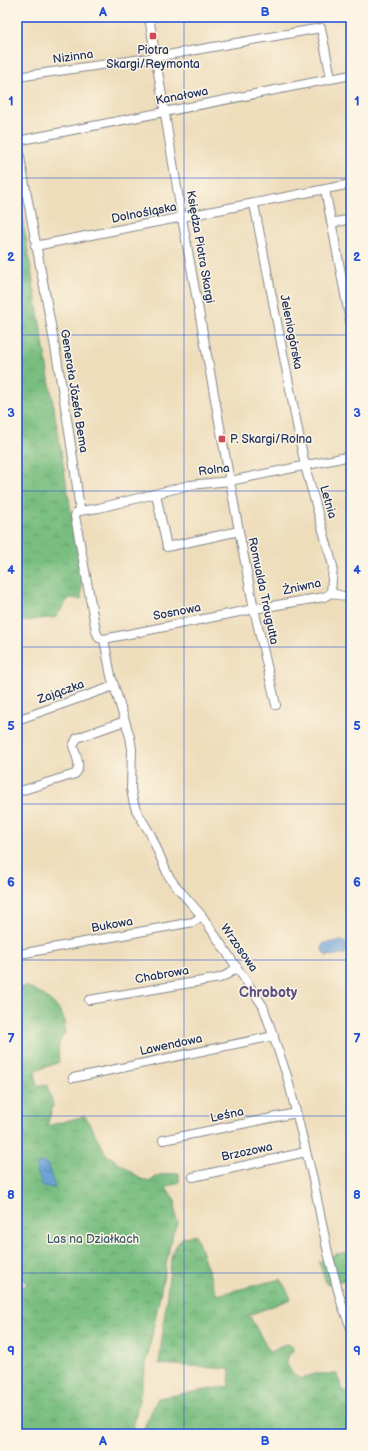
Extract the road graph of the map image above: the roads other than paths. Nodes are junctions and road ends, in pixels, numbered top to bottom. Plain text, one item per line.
1 (149, 17) edge
2 (156, 57) junction
3 (351, 75) edge
4 (17, 77) edge
5 (331, 78) junction
6 (165, 112) junction
7 (17, 141) edge
8 (351, 184) edge
9 (325, 189) junction
10 (254, 204) junction
11 (182, 218) junction
12 (351, 218) edge
13 (331, 223) junction
14 (35, 246) junction
15 (351, 326) edge
16 (351, 456) edge
17 (305, 466) junction
18 (230, 481) junction
19 (156, 494) junction
20 (80, 511) junction
21 (239, 531) junction
22 (331, 593) junction
23 (351, 598) edge
24 (254, 609) junction
25 (104, 639) junction
26 (114, 686) junction
27 (276, 705) dead end
28 (17, 720) edge
29 (125, 721) junction
30 (17, 792) edge
31 (202, 916) junction
32 (25, 953) dead end
33 (237, 967) junction
34 (89, 1000) dead end
35 (274, 1036) junction
36 (73, 1078) dead end
37 (296, 1112) junction
38 (163, 1140) dead end
39 (306, 1152) junction
40 (193, 1177) dead end
41 (351, 1328) edge

1 - 2 street, Księdza Piotra Skargi
2 - 4 street, Nizinna
2 - 5 street, Nizinna
2 - 6 street, Księdza Piotra Skargi
3 - 5 street, Kanałowa
5 - 6 street, Kanałowa
6 - 7 street, Kanałowa
6 - 11 street, Księdza Piotra Skargi
7 - 14 street, Generała Józefa Bema
8 - 9 street, Dolnośląska
9 - 10 street, Dolnośląska
9 - 13 street
10 - 11 street, Dolnośląska
10 - 17 street, Jeleniogórska
11 - 14 street, Dolnośląska
11 - 18 street, Księdza Piotra Skargi
12 - 13 street
13 - 15 street
14 - 20 street, Generała Józefa Bema
16 - 17 street, Rolna
17 - 18 street, Rolna
17 - 22 street, Letnia
18 - 19 street, Rolna
18 - 21 street, Romualda Traugutta
19 - 20 street, Rolna
19 - 21 street
20 - 25 street, Generała Józefa Bema
21 - 24 street, Romualda Traugutta
22 - 23 street
22 - 24 street, Żniwna
24 - 25 street, Sosnowa
24 - 27 street, Romualda Traugutta
25 - 26 street, Wrzosowa
26 - 28 street, Zajączka
26 - 29 street, Wrzosowa
29 - 30 street
29 - 31 street, Wrzosowa
31 - 32 street, Bukowa
31 - 33 street, Wrzosowa
33 - 34 street, Chabrowa
33 - 35 street, Wrzosowa
35 - 36 street, Lawendowa
35 - 37 street, Wrzosowa
37 - 38 street, Leśna
37 - 39 street, Wrzosowa
39 - 40 street, Brzozowa
39 - 41 street, Wrzosowa

